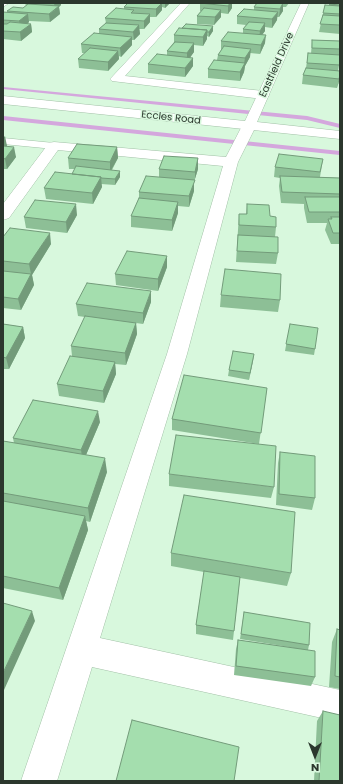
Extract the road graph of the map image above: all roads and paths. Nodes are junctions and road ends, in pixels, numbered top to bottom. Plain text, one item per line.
1 (186, 3) edge
2 (305, 3) edge
3 (3, 100) edge
4 (261, 100) junction
5 (3, 112) edge
6 (340, 135) edge
7 (242, 139) junction
8 (3, 141) edge
9 (54, 146) junction
10 (340, 146) edge
11 (3, 215) edge
12 (81, 649) junction
13 (340, 706) edge
14 (39, 781) edge

1 - 4 street
2 - 4 street, Eastfield Drive
3 - 7 street, Eccles Road
4 - 7 street, Eastfield Drive
5 - 7 street, Eccles Road
6 - 7 street, Eccles Road
7 - 9 street
7 - 10 street, Eccles Road
7 - 12 street, Eastfield Drive
8 - 9 lane
9 - 11 street
12 - 13 street
12 - 14 street, Eastfield Drive

